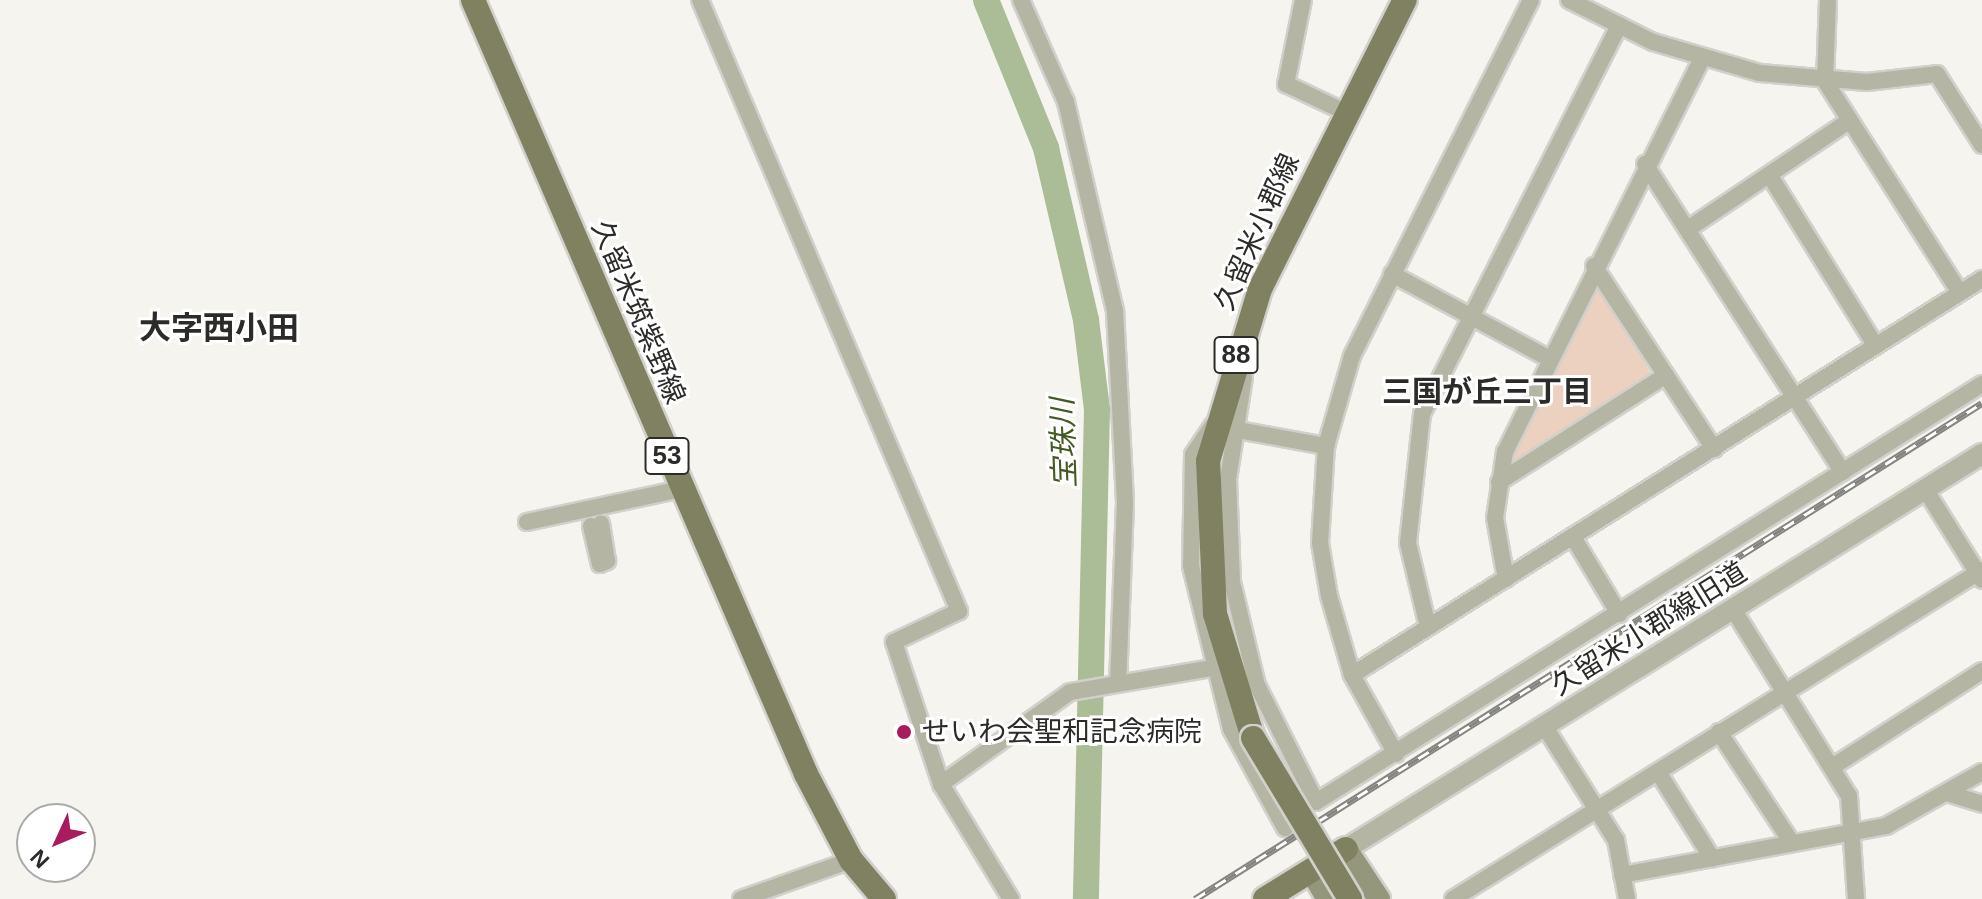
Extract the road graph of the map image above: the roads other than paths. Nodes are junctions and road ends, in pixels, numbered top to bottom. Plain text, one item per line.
1 (473, 0) edge
2 (700, 0) edge
3 (1021, 0) edge
4 (1303, 0) edge
5 (1405, 0) edge
6 (1531, 0) edge
7 (1569, 0) edge
8 (1828, 0) edge
9 (1619, 25) junction
10 (1701, 60) junction
11 (1825, 81) junction
12 (1345, 112) junction
13 (1849, 121) junction
14 (1982, 145) edge
15 (1645, 164) junction
16 (1770, 176) junction
17 (1688, 229) junction
18 (1594, 266) junction
19 (1392, 274) junction
20 (1982, 279) edge
21 (1960, 293) junction
22 (1469, 315) junction
23 (1876, 346) junction
24 (1548, 358) junction
25 (1666, 375) junction
26 (1982, 384) edge
27 (1798, 397) junction
28 (1225, 423) junction
29 (1326, 446) junction
30 (1714, 449) junction
31 (1982, 454) edge
32 (1843, 472) junction
33 (1499, 482) junction
34 (681, 489) junction
35 (1925, 489) junction
36 (527, 522) dead end
37 (1573, 537) junction
38 (1981, 574) edge
39 (1506, 579) junction
40 (1733, 609) junction
41 (1619, 614) junction
42 (1428, 627) junction
43 (1212, 668) junction
44 (1982, 671) edge
45 (1352, 675) junction
46 (1114, 685) junction
47 (1786, 690) junction
48 (1545, 727) junction
49 (1719, 732) junction
50 (1396, 754) junction
51 (1832, 767) junction
52 (1658, 772) junction
53 (1982, 772) edge
54 (941, 784) junction
55 (1947, 793) junction
56 (1982, 804) edge
57 (1598, 808) junction
58 (1285, 828) dead end
59 (1852, 832) junction
60 (1792, 843) junction
61 (1346, 849) junction
62 (1712, 858) junction
63 (851, 860) junction
64 (1311, 871) junction
65 (1622, 875) junction
66 (741, 899) edge
67 (884, 899) edge
68 (1011, 899) edge
69 (1265, 899) edge
70 (1328, 899) edge
71 (1350, 899) edge
72 (1379, 899) edge
73 (1453, 899) edge
74 (1627, 899) edge
75 (1856, 899) edge

1 - 34 main road, 久留米筑紫野線 / 53
2 - 54 street
3 - 46 street
4 - 12 street
5 - 12 main road, 久留米小郡線 / 88
6 - 19 street
7 - 9 street
8 - 11 street
9 - 10 street
9 - 22 street
10 - 11 street
10 - 15 street
11 - 13 street
11 - 14 street
12 - 28 main road, 久留米小郡線 / 88
13 - 16 street
13 - 21 street
15 - 17 street
15 - 18 street
16 - 17 street
16 - 23 street
17 - 27 street
18 - 24 street
18 - 25 street
19 - 22 street
19 - 29 street
20 - 21 street
21 - 23 street
22 - 24 street
22 - 42 street
23 - 27 street
24 - 33 street
25 - 30 street
25 - 33 street
26 - 32 street
27 - 30 street
27 - 32 street
28 - 29 street
28 - 43 street
28 - 50 street
28 - 71 main road, 久留米小郡線 / 88, bridge
29 - 45 street
30 - 37 street
31 - 35 street, 久留米小郡線旧道
32 - 41 street
33 - 39 street
34 - 36 street
34 - 63 main road, 久留米筑紫野線 / 53
35 - 38 street
35 - 40 street, 久留米小郡線旧道
37 - 39 street
37 - 41 street
38 - 47 street
39 - 42 street
40 - 47 street
40 - 48 street, 久留米小郡線旧道
41 - 50 street
42 - 45 street
43 - 46 street
43 - 58 street
44 - 51 street
45 - 50 street
46 - 54 street
47 - 49 street
47 - 51 street
48 - 57 street
48 - 61 street, 久留米小郡線旧道
49 - 52 street
49 - 60 street
51 - 59 street
52 - 57 street
52 - 62 street
53 - 55 street
54 - 68 street
55 - 56 street
55 - 59 street
57 - 65 street
57 - 73 street
59 - 60 street
59 - 75 street
60 - 62 street
61 - 64 main road
61 - 72 main road
62 - 65 street
63 - 66 street
63 - 67 main road, 久留米筑紫野線 / 53
64 - 69 main road
64 - 70 main road
65 - 74 street

